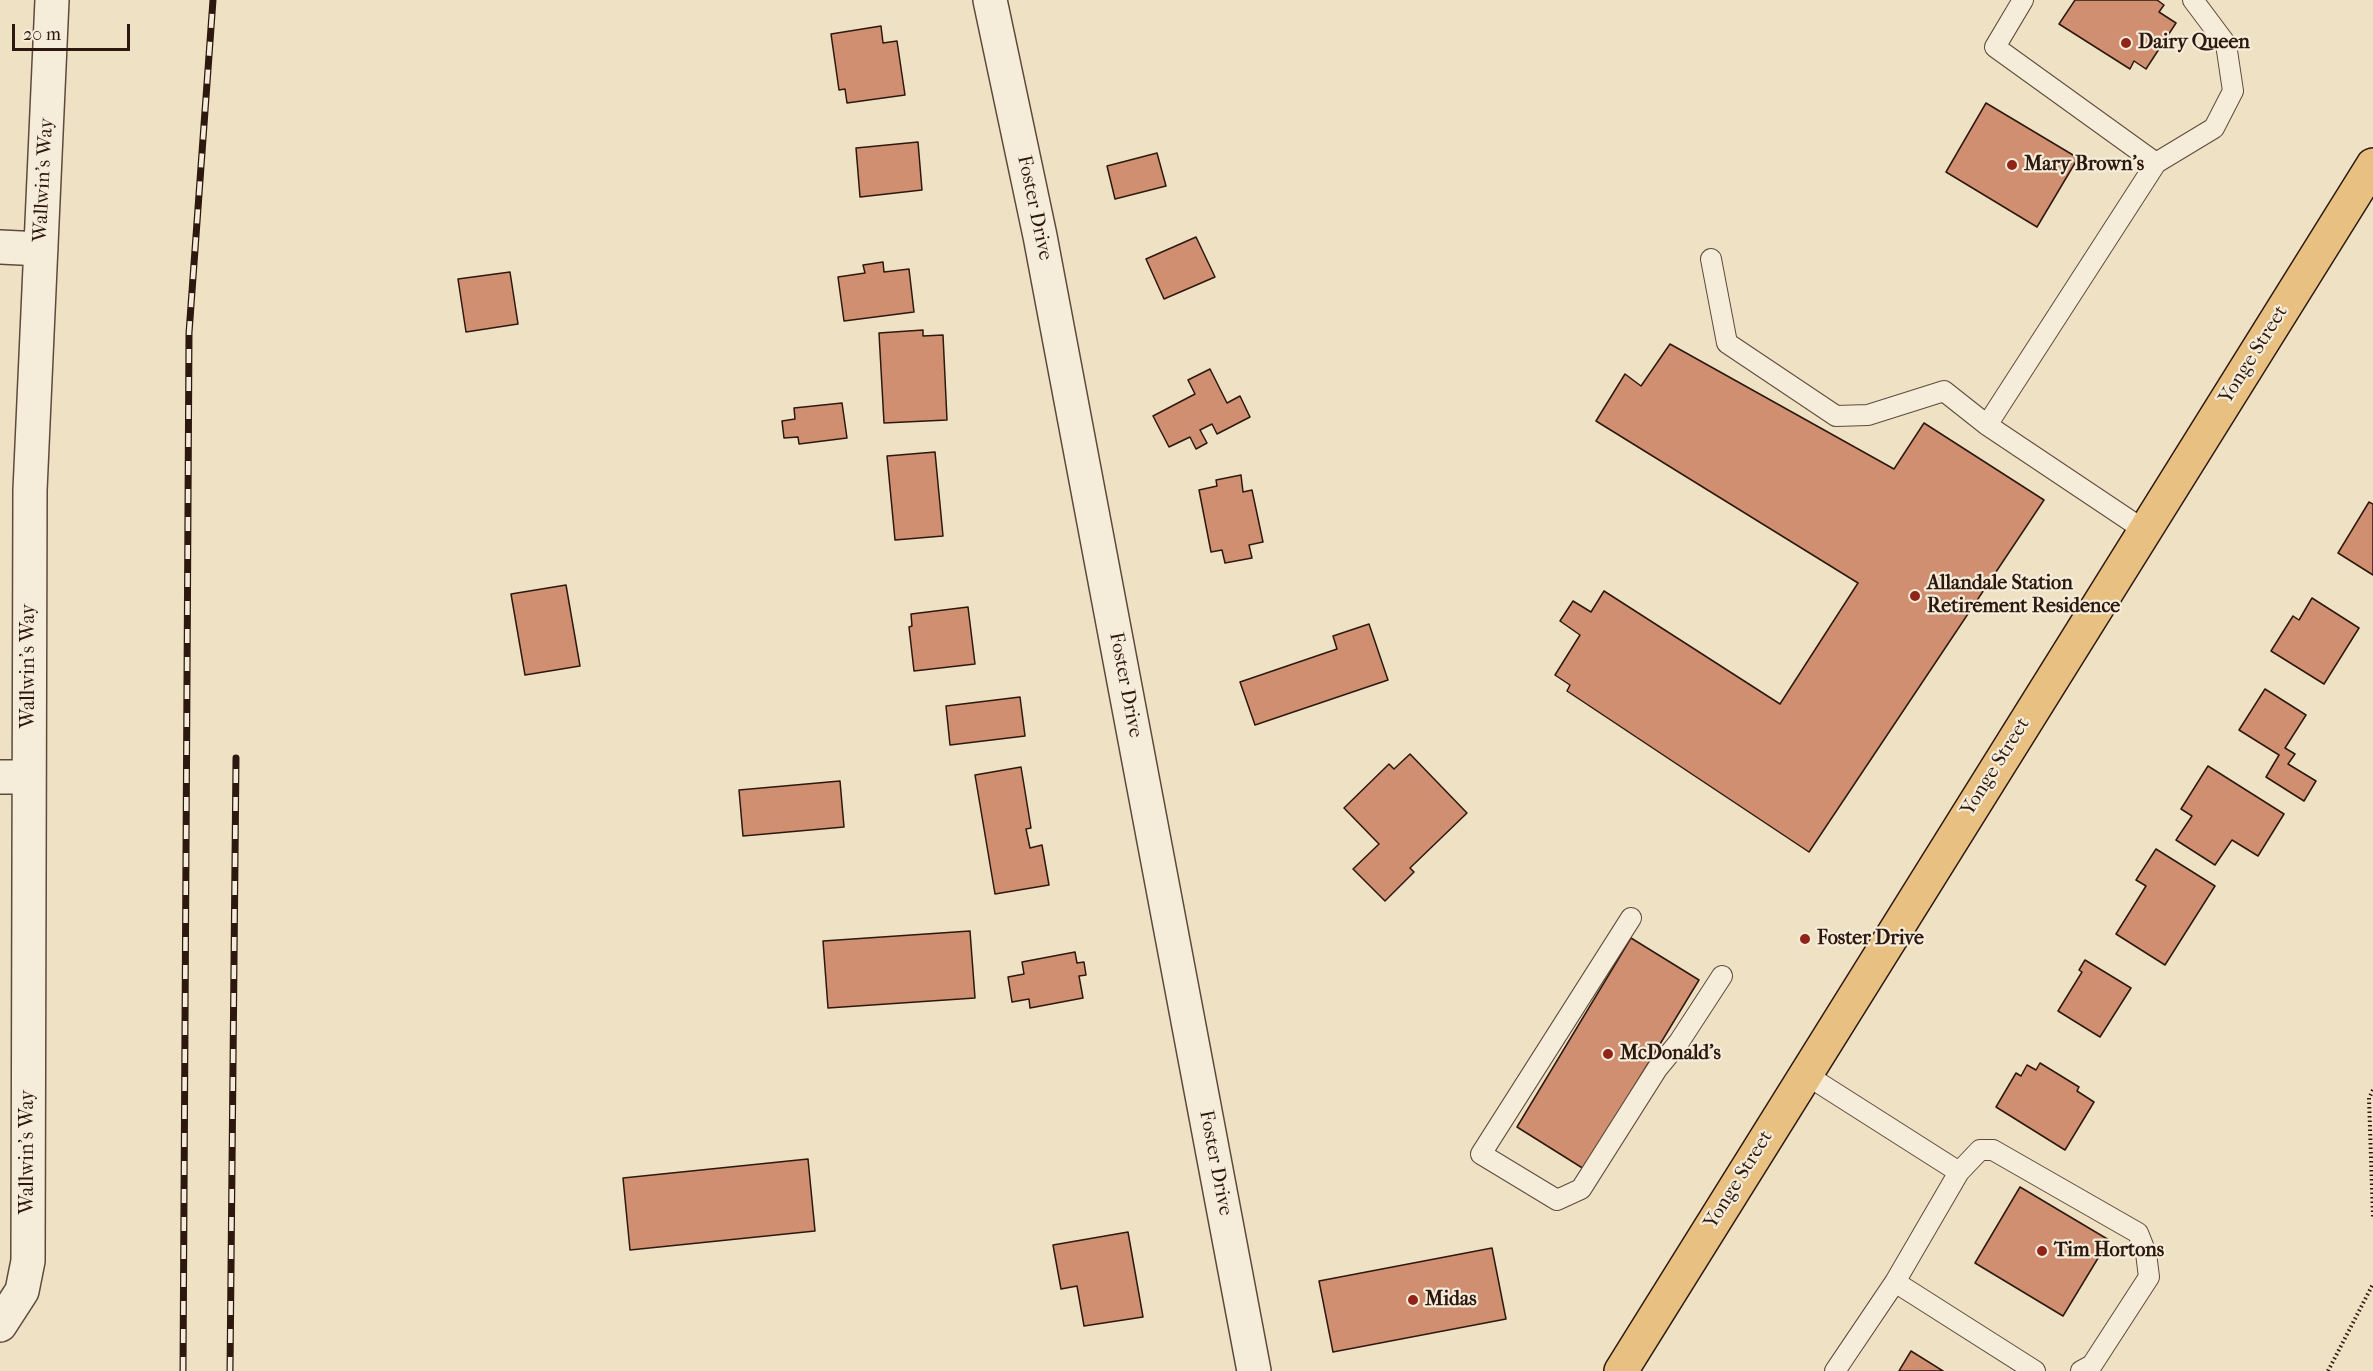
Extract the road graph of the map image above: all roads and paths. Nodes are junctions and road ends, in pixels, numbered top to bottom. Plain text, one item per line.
1 (52, 0) edge
2 (990, 0) edge
3 (2024, 0) edge
4 (2193, 0) edge
5 (2156, 162) junction
6 (2373, 165) edge
7 (0, 247) edge
8 (41, 249) junction
9 (1711, 259) dead end
10 (1987, 425) junction
11 (2144, 530) junction
12 (14, 777) edge
13 (1630, 918) dead end
14 (1722, 976) dead end
15 (1805, 1074) junction
16 (2373, 1090) edge
17 (1959, 1172) junction
18 (2373, 1217) edge
19 (1895, 1282) junction
20 (2373, 1284) edge
21 (0, 1325) edge
22 (1254, 1371) edge
23 (1621, 1371) edge
24 (1835, 1371) edge
25 (2035, 1371) edge
26 (2080, 1371) edge
27 (2328, 1371) edge

1 - 8 street, Wallwin's Way
2 - 22 street, Foster Drive
3 - 5 lane
4 - 5 lane
5 - 10 lane
6 - 11 main road, Yonge Street
7 - 8 street
8 - 12 street, Wallwin's Way
9 - 10 lane
10 - 11 lane
11 - 15 main road, Yonge Street
12 - 21 street, Wallwin's Way
13 - 14 lane
15 - 17 lane
15 - 23 main road, Yonge Street
16 - 18 path
17 - 19 lane
17 - 26 lane
19 - 24 lane
19 - 25 lane
20 - 27 path

